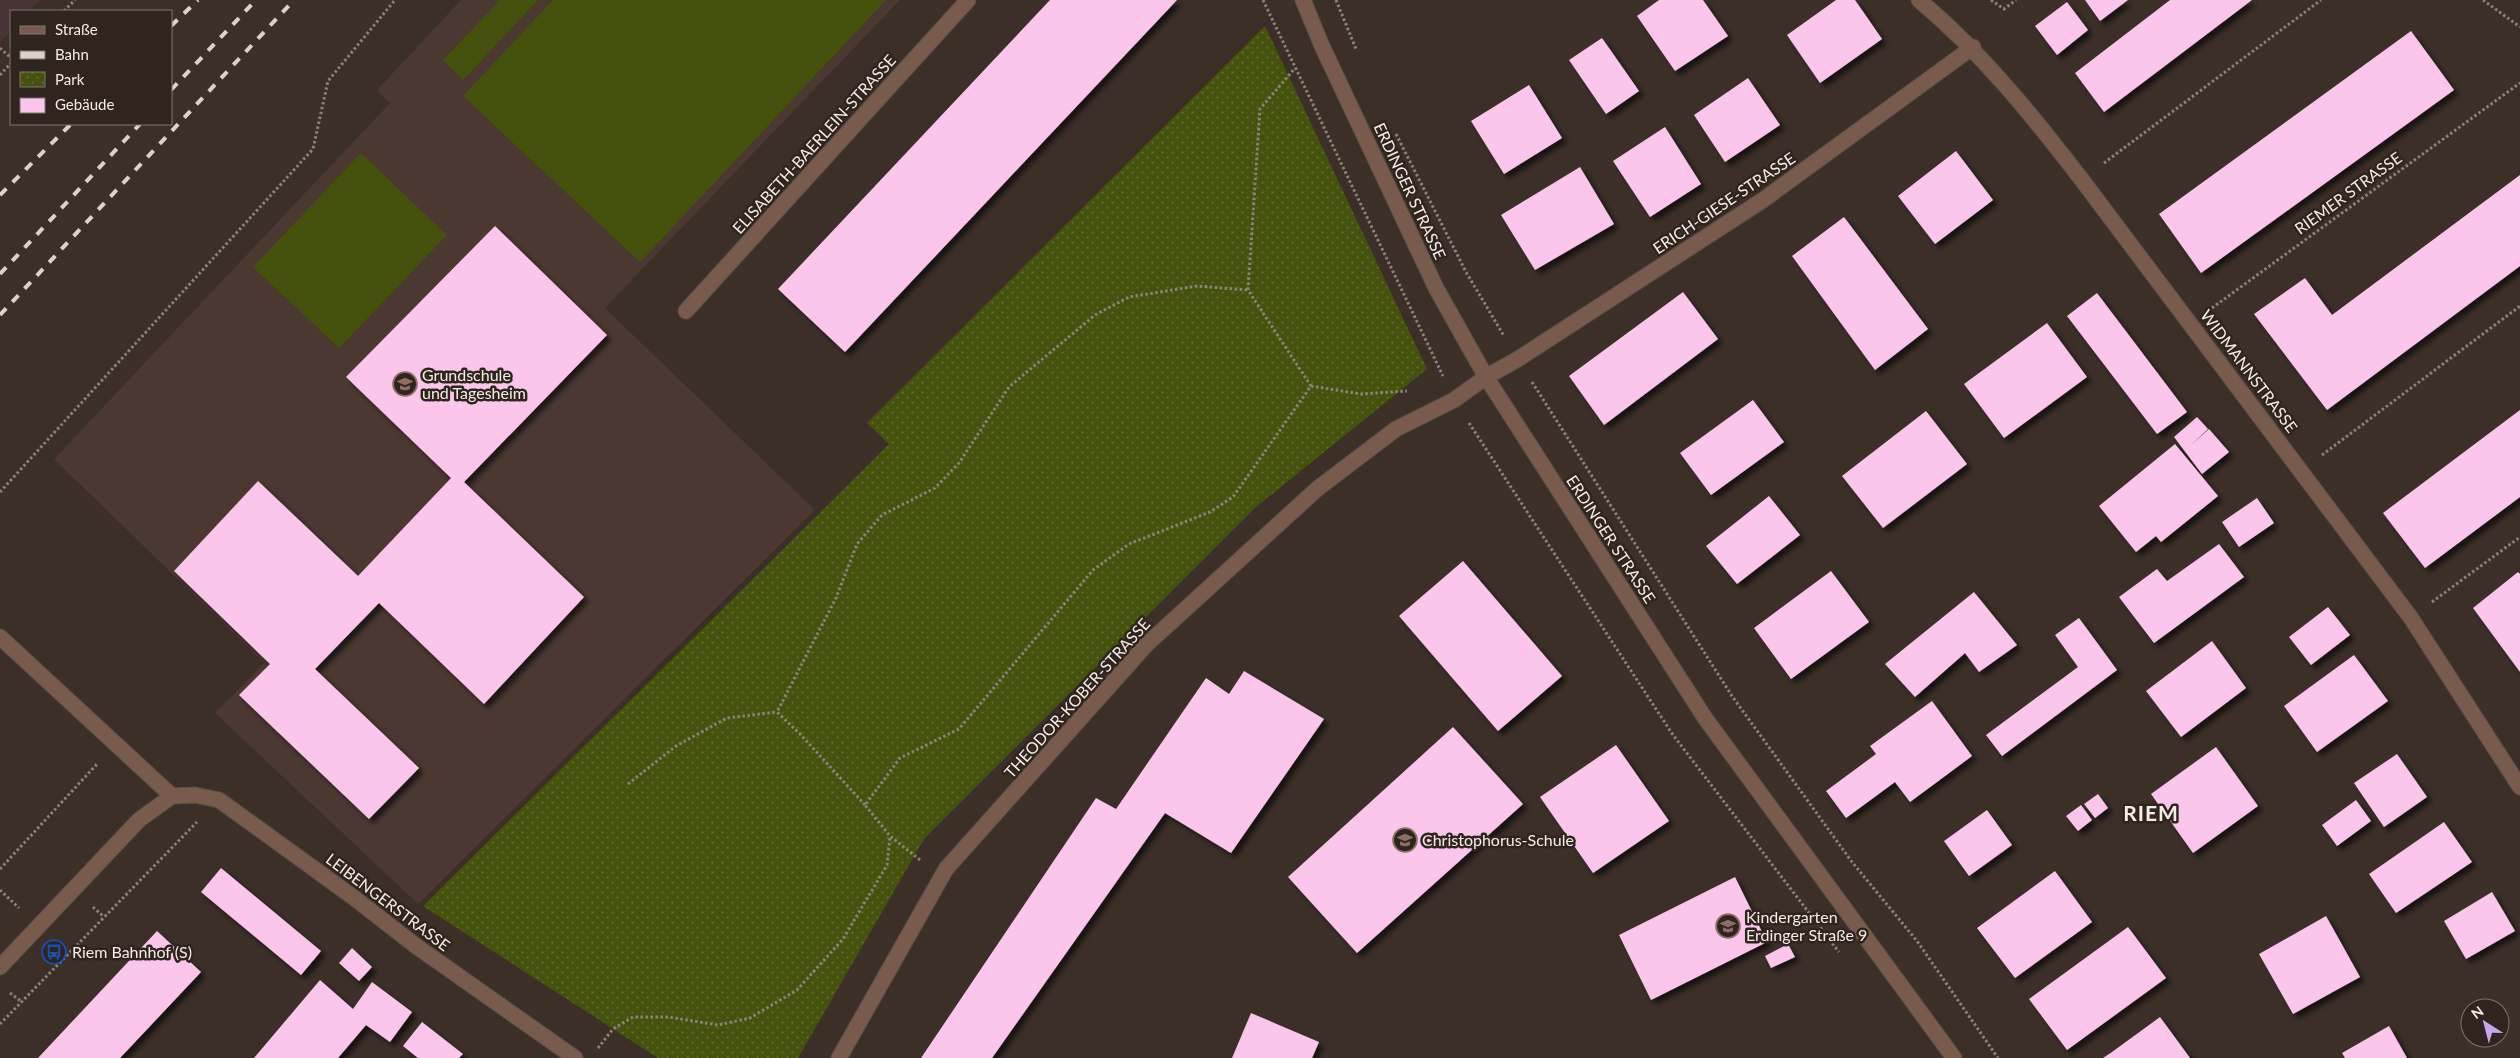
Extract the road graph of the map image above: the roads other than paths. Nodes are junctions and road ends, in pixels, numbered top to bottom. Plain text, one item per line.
1 (968, 0) edge
2 (1303, 0) edge
3 (1920, 0) edge
4 (1973, 47) junction
5 (686, 310) dead end
6 (1486, 377) junction
7 (0, 638) edge
8 (2520, 787) edge
9 (172, 796) junction
10 (0, 967) edge
11 (575, 1058) edge
12 (839, 1058) edge
13 (1954, 1058) edge

1 - 5 street, ELISABETH-BAERLEIN-STRASSE
2 - 6 street, ERDINGER STRASSE
3 - 4 street, WIDMANNSTRASSE
4 - 6 street, ERICH-GIESE-STRASSE
4 - 8 street, WIDMANNSTRASSE
6 - 12 street, THEODOR-KOBER-STRASSE
6 - 13 street, ERDINGER STRASSE
7 - 9 street
9 - 10 street
9 - 11 street, LEIBENGERSTRASSE

